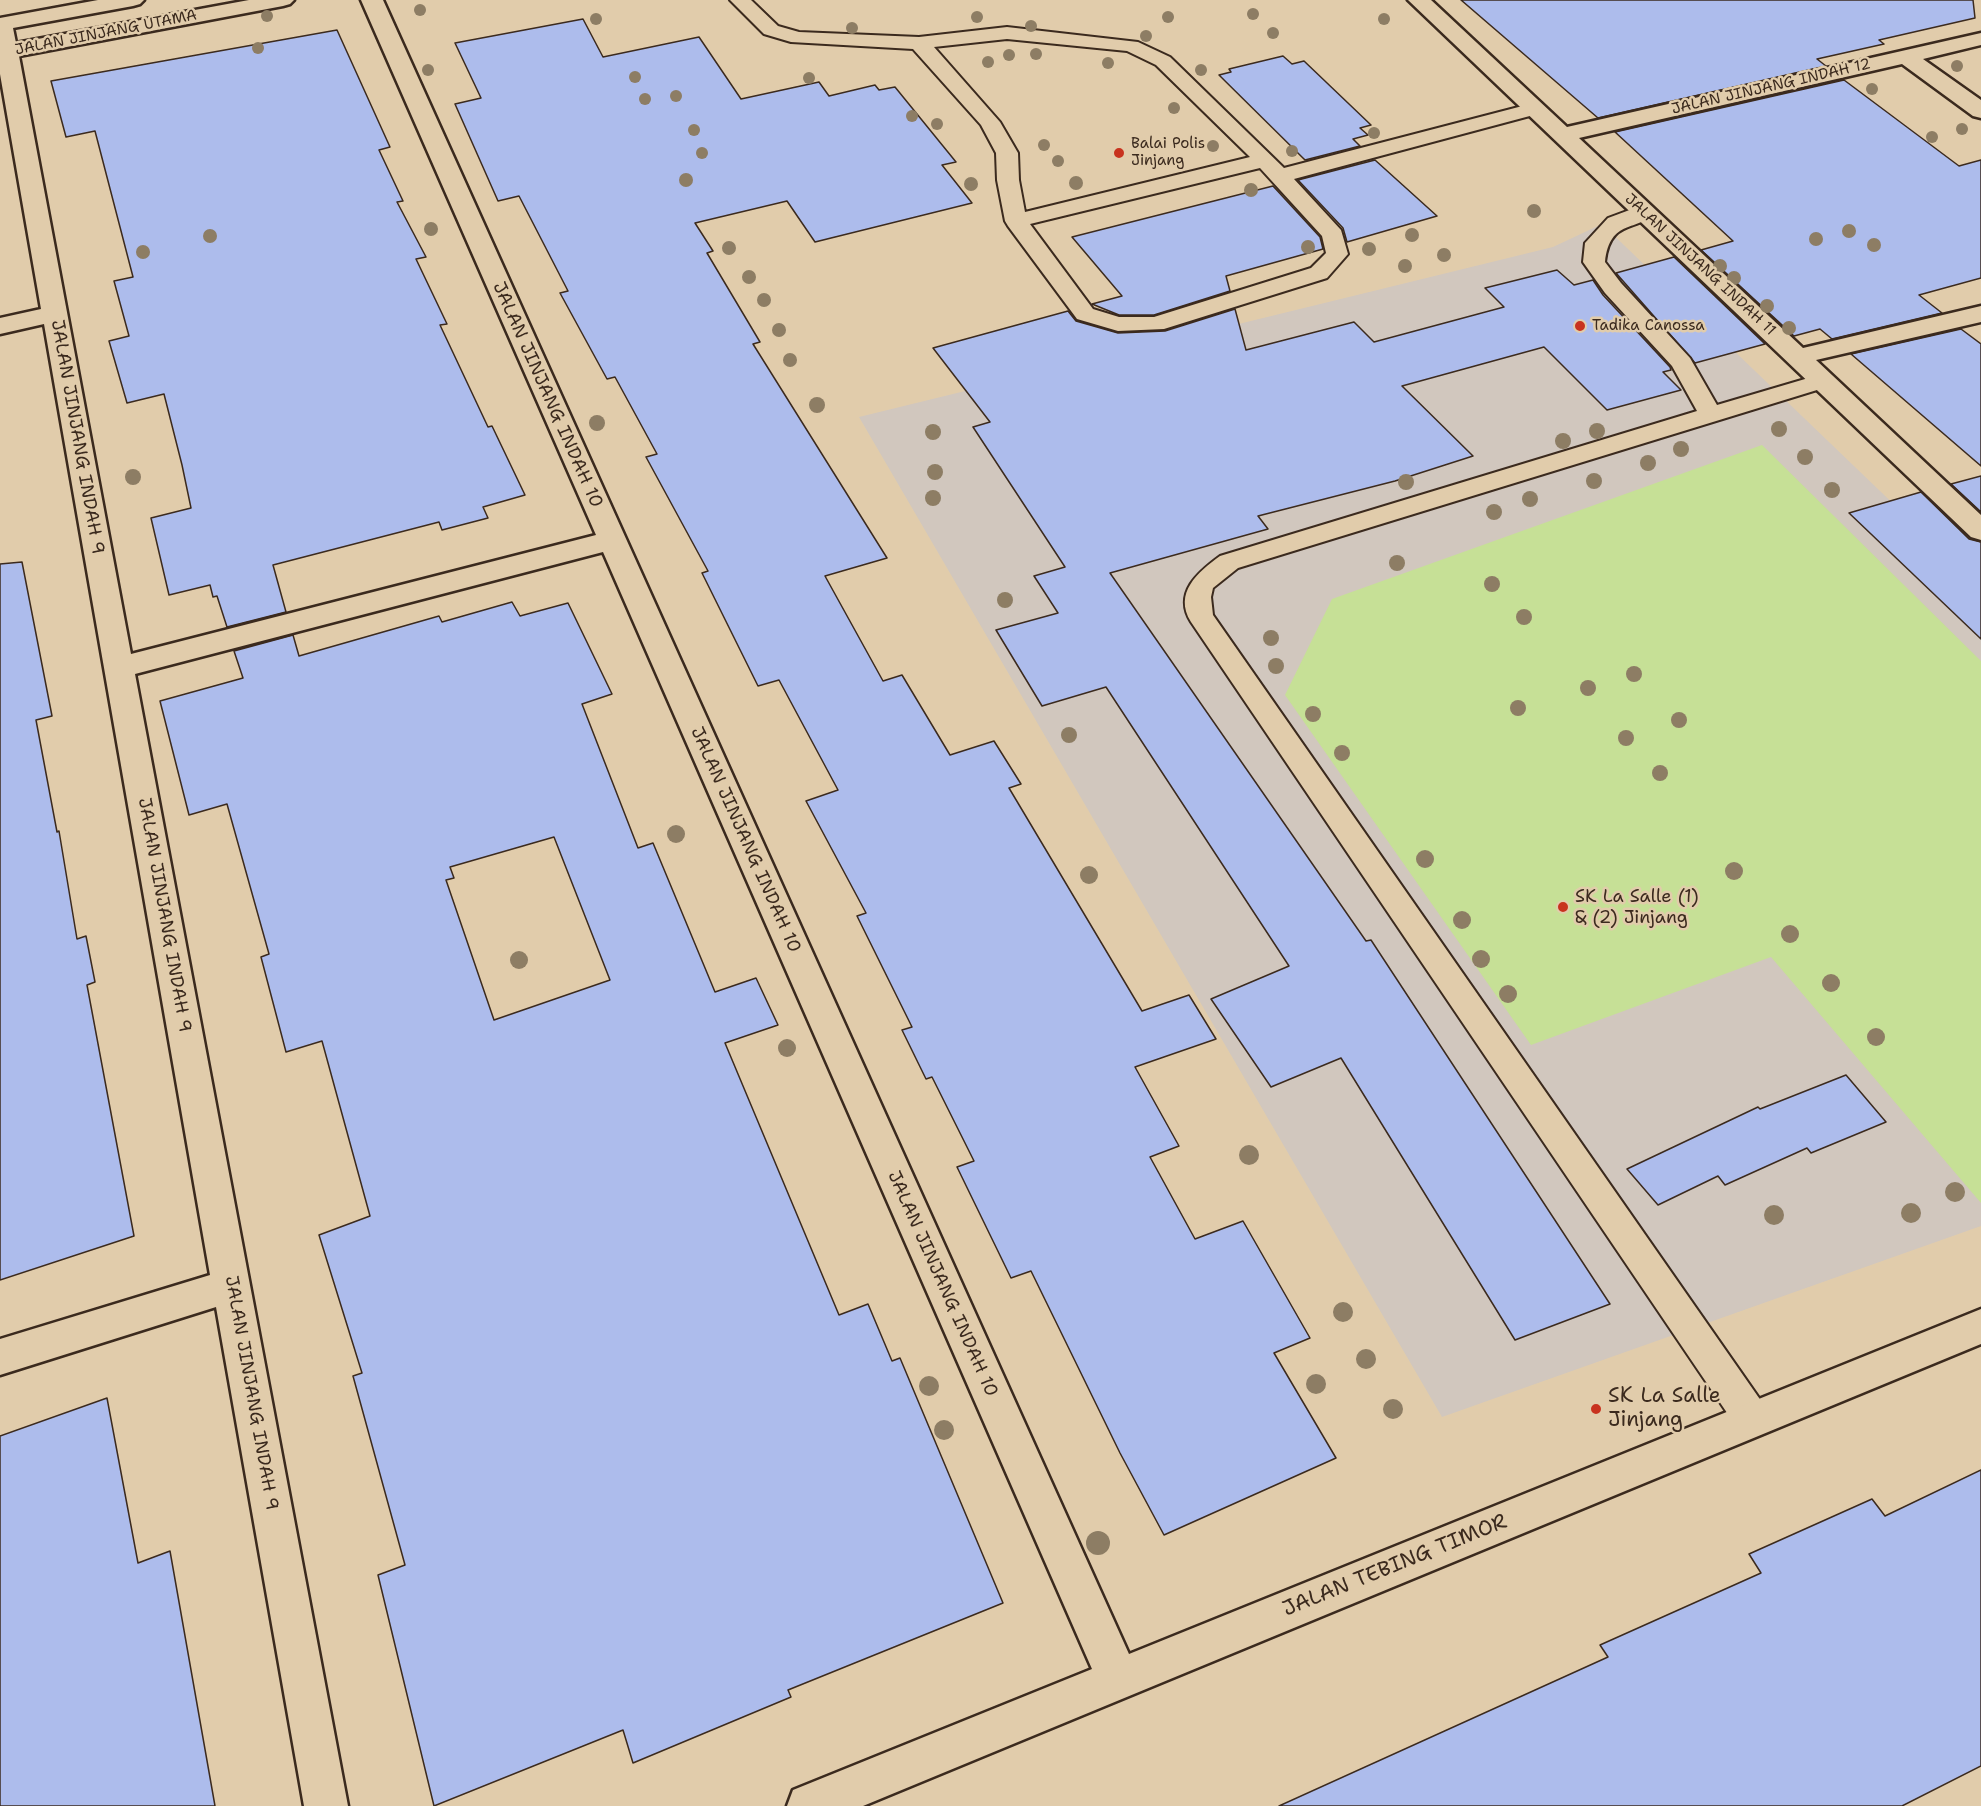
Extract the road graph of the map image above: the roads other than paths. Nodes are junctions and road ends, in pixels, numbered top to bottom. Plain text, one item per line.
1 (133, 0) edge
2 (283, 0) edge
3 (372, 0) edge
4 (740, 0) edge
5 (1419, 0) edge
6 (2, 38) edge
7 (1981, 39) edge
8 (919, 43) junction
9 (1905, 56) junction
10 (1534, 108) junction
11 (1981, 111) edge
12 (1562, 135) junction
13 (1265, 160) junction
14 (1280, 176) junction
15 (1643, 212) junction
16 (1016, 221) junction
17 (55, 314) junction
18 (1981, 314) edge
19 (0, 326) edge
20 (1797, 357) junction
21 (1822, 381) junction
22 (1711, 415) junction
23 (1981, 531) edge
24 (612, 540) junction
25 (119, 668) junction
26 (231, 1285) junction
27 (1981, 1326) edge
28 (0, 1357) edge
29 (1753, 1419) junction
30 (1118, 1679) junction
31 (326, 1806) edge
32 (809, 1806) edge

1 - 6 street, JALAN JINJANG UTAMA
2 - 6 street, JALAN JINJANG UTAMA
3 - 24 street, JALAN JINJANG INDAH 10
4 - 8 lane
5 - 10 street, JALAN JINJANG INDAH 11
6 - 17 street, JALAN JINJANG INDAH 9
7 - 9 street, JALAN JINJANG INDAH 12
8 - 13 lane
8 - 16 lane
9 - 11 street
9 - 12 street, JALAN JINJANG INDAH 12
10 - 12 street, JALAN JINJANG INDAH 11
10 - 14 lane
12 - 15 street, JALAN JINJANG INDAH 11
13 - 14 lane
13 - 16 lane
14 - 16 lane
15 - 20 street, JALAN JINJANG INDAH 11
15 - 22 lane
17 - 19 street
17 - 25 street, JALAN JINJANG INDAH 9
18 - 20 street
20 - 21 street, JALAN JINJANG INDAH 11
21 - 22 lane
21 - 23 street, JALAN JINJANG INDAH 11
22 - 29 lane
24 - 25 street
24 - 30 street, JALAN JINJANG INDAH 10
25 - 26 street, JALAN JINJANG INDAH 9
26 - 28 street
26 - 31 street, JALAN JINJANG INDAH 9
27 - 29 street, JALAN TEBING TIMOR
29 - 30 street, JALAN TEBING TIMOR
30 - 32 street, JALAN TEBING TIMOR

